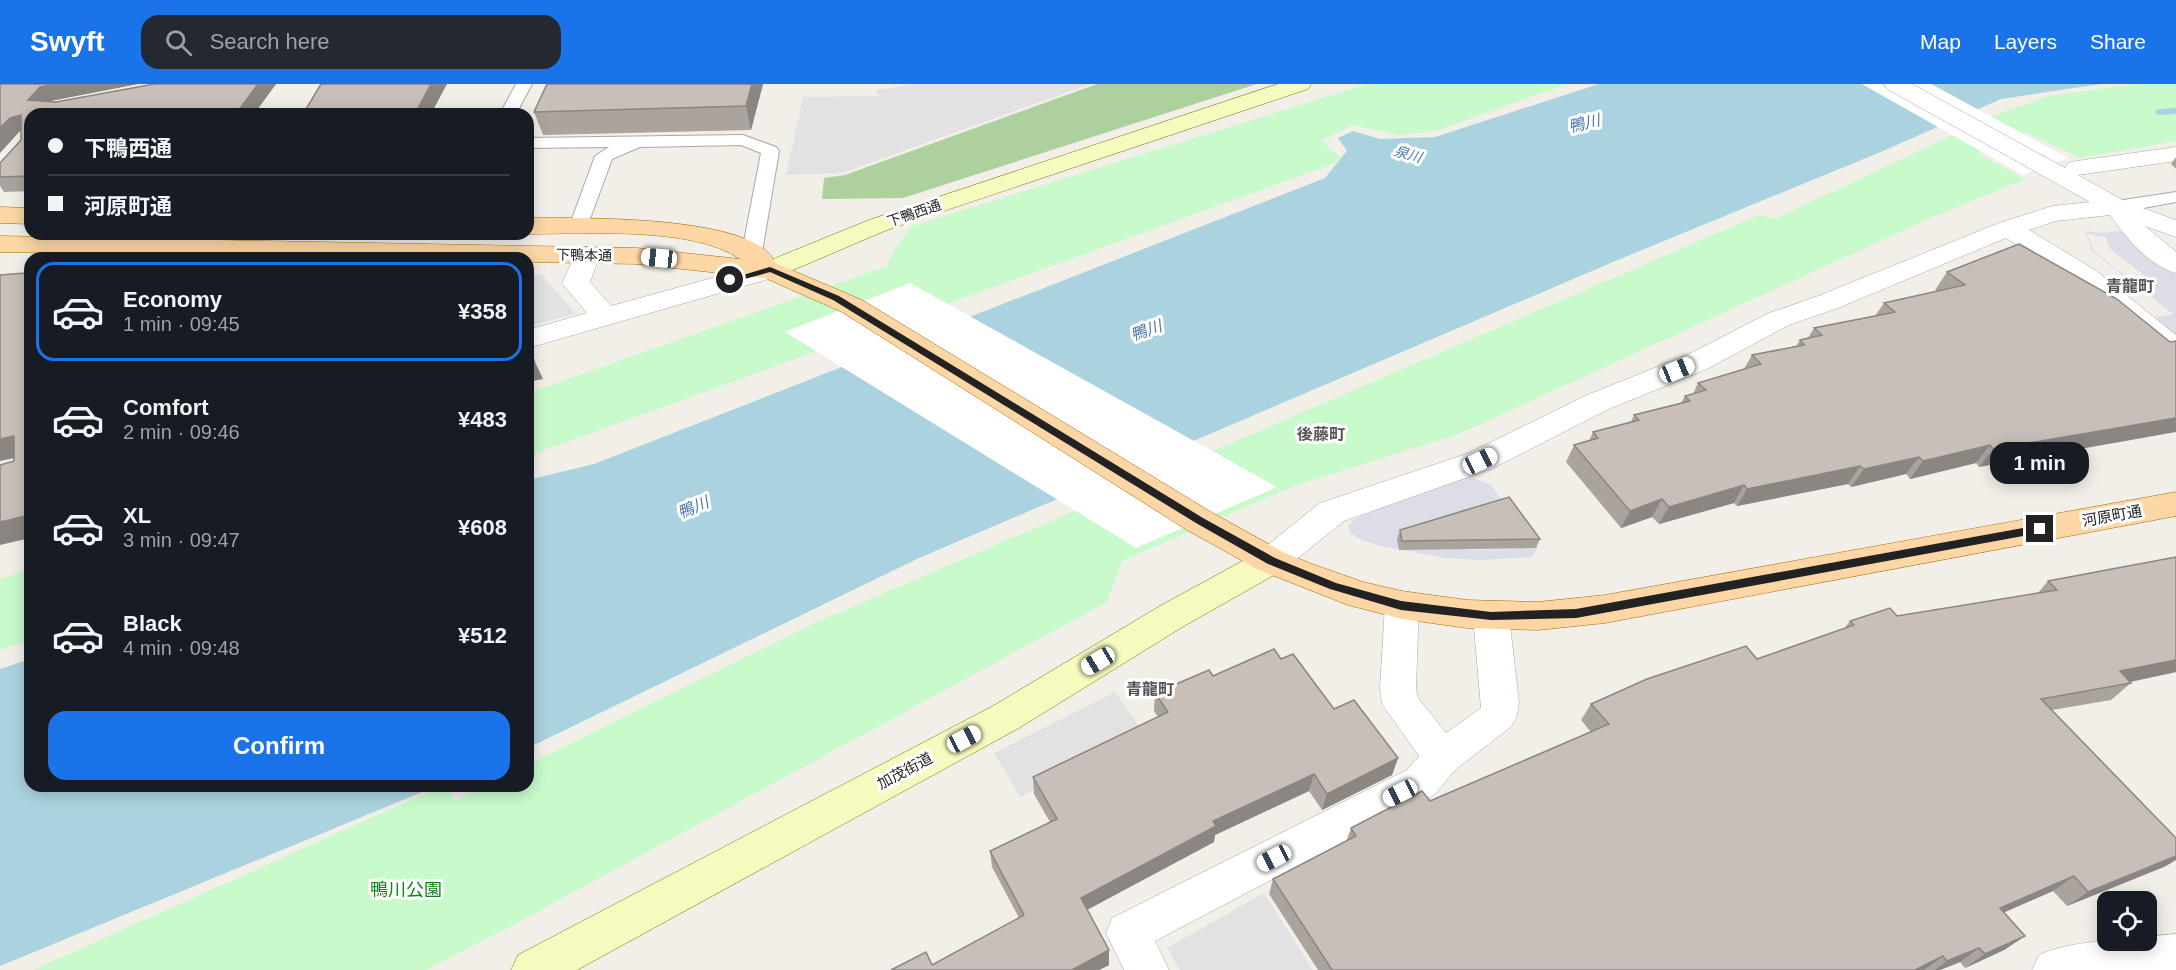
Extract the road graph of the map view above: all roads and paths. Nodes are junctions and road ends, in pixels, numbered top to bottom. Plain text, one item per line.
1 (524, 84) edge
2 (1300, 84) edge
3 (1895, 84) edge
4 (511, 108) edge
5 (638, 142) junction
6 (534, 143) edge
7 (2176, 154) edge
8 (2077, 168) dead end
9 (2176, 197) edge
10 (2117, 207) junction
11 (0, 216) edge
12 (24, 216) edge
13 (534, 226) edge
14 (578, 227) junction
15 (2008, 228) junction
16 (2176, 229) edge
17 (0, 244) edge
18 (427, 252) edge
19 (534, 254) edge
20 (587, 255) junction
21 (761, 261) junction
22 (2176, 265) edge
23 (606, 318) junction
24 (534, 337) edge
25 (2176, 350) edge
26 (2176, 504) edge
27 (1271, 561) junction
28 (1401, 605) junction
29 (1491, 616) junction
30 (1442, 757) junction
31 (2176, 956) edge
32 (533, 970) edge
33 (1147, 970) edge
34 (2054, 970) edge

1 - 4 lane
2 - 21 street, 下鴨西通
3 - 10 street
5 - 6 lane
5 - 14 lane
5 - 21 lane
7 - 8 street
9 - 10 lane
10 - 15 street
10 - 16 street
10 - 22 street
11 - 12 main road
13 - 14 main road, 下鴨本通
14 - 21 main road, 下鴨本通
15 - 25 street
15 - 27 street
17 - 18 main road, 下鴨本通
19 - 20 main road, 下鴨本通
20 - 21 main road, 下鴨本通
20 - 23 street
21 - 23 street, 下鴨西通
21 - 27 main road, 河原町通
23 - 24 street, 下鴨西通
26 - 29 main road, 河原町通
27 - 28 main road, 河原町通
27 - 32 street, 加茂街道
28 - 29 main road, 河原町通
28 - 30 street
29 - 30 street
30 - 33 street
31 - 34 street

